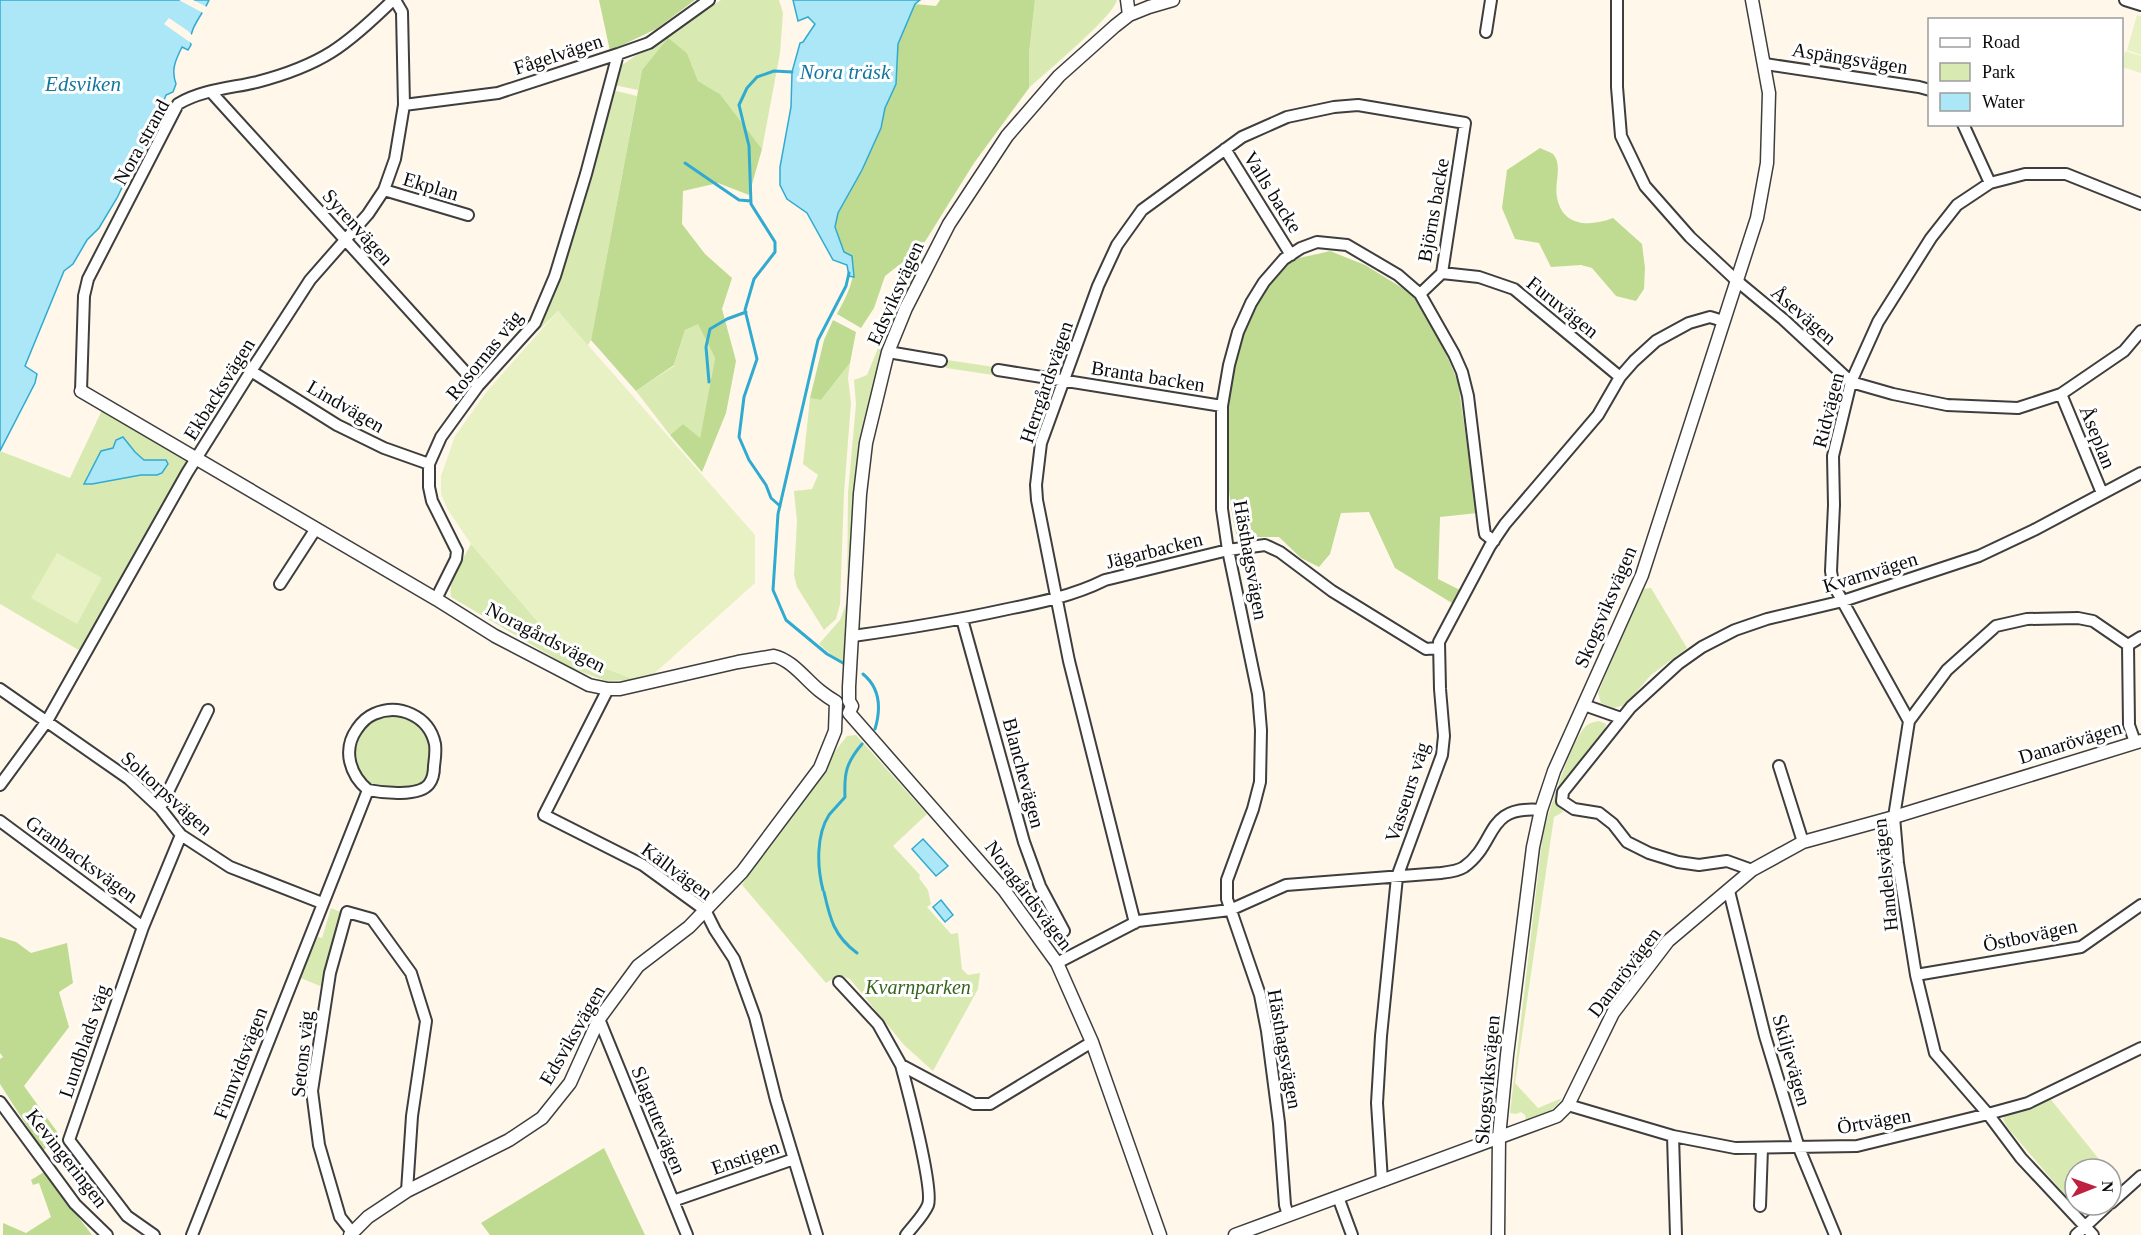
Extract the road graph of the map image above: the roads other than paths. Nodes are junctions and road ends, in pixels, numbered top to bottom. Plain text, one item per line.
1 (394, 0) edge
2 (710, 0) edge
3 (1127, 0) edge
4 (1173, 0) edge
5 (1491, 0) edge
6 (1617, 0) edge
7 (1752, 0) edge
8 (2125, 0) edge
9 (2141, 5) edge
10 (1129, 15) junction
11 (1486, 32) dead end
12 (618, 54) junction
13 (1764, 64) junction
14 (1928, 90) edge
15 (212, 93) junction
16 (404, 105) junction
17 (1466, 123) joint
18 (1964, 126) edge
19 (1225, 149) junction
20 (1990, 183) junction
21 (384, 190) junction
22 (2141, 204) edge
23 (468, 215) dead end
24 (345, 240) junction
25 (1291, 255) junction
26 (1442, 273) junction
27 (1737, 281) junction
28 (1420, 294) junction
29 (1723, 321) junction
30 (2141, 331) edge
31 (888, 352) junction
32 (941, 361) dead end
33 (250, 370) junction
34 (998, 370) dead end
35 (1620, 377) junction
36 (1064, 381) junction
37 (1851, 382) junction
38 (478, 386) junction
39 (81, 391) joint
40 (2061, 394) junction
41 (1222, 406) junction
42 (196, 459) junction
43 (429, 464) junction
44 (2141, 473) edge
45 (2102, 493) junction
46 (315, 530) junction
47 (1494, 541) junction
48 (1228, 550) junction
49 (280, 584) dead end
50 (1057, 599) junction
51 (436, 600) junction
52 (1843, 601) junction
53 (962, 619) junction
54 (853, 636) junction
55 (2141, 637) edge
56 (2127, 645) junction
57 (1438, 648) junction
58 (0, 689) edge
59 (608, 689) junction
60 (1584, 705) junction
61 (843, 707) junction
62 (208, 710) dead end
63 (1621, 718) junction
64 (47, 721) junction
65 (1909, 721) junction
66 (2138, 741) edge
67 (1779, 766) dead end
68 (0, 785) edge
69 (368, 790) junction
70 (160, 808) junction
71 (1541, 810) junction
72 (1894, 817) junction
73 (0, 821) edge
74 (181, 835) junction
75 (1803, 842) junction
76 (1752, 870) junction
77 (1397, 877) junction
78 (1729, 891) junction
79 (322, 903) junction
80 (2141, 905) edge
81 (705, 910) junction
82 (1230, 910) junction
83 (1135, 922) junction
84 (143, 927) junction
85 (1064, 931) dead end
86 (1057, 963) junction
87 (1916, 975) junction
88 (839, 982) dead end
89 (598, 1019) junction
90 (1092, 1042) junction
91 (2141, 1048) edge
92 (901, 1065) junction
93 (0, 1101) edge
94 (1568, 1105) junction
95 (1988, 1114) junction
96 (1673, 1136) junction
97 (1499, 1137) junction
98 (1762, 1148) junction
99 (1799, 1148) junction
100 (794, 1159) junction
101 (2141, 1176) edge
102 (1382, 1181) junction
103 (407, 1191) junction
104 (2123, 1192) edge
105 (1338, 1197) junction
106 (673, 1201) junction
107 (1760, 1206) dead end
108 (1288, 1215) junction
109 (2096, 1217) edge
110 (2080, 1231) edge
111 (351, 1233) edge
112 (1240, 1234) edge
113 (107, 1235) edge
114 (154, 1235) edge
115 (192, 1235) edge
116 (687, 1235) edge
117 (817, 1235) edge
118 (906, 1235) edge
119 (1160, 1235) edge
120 (1352, 1235) edge
121 (1498, 1235) edge
122 (1676, 1235) edge
123 (1835, 1235) edge
124 (2093, 1235) edge

1 - 15 street, Nora strand
1 - 16 street, Ekbacksvägen
2 - 12 street, Fågelvägen
3 - 10 street
4 - 10 street, Edsviksvägen
5 - 11 street
6 - 27 street, Åsevägen
7 - 13 street, Skogsviksvägen
8 - 9 street
10 - 31 street, Edsviksvägen
12 - 16 street, Fågelvägen
12 - 38 street, Rosornas väg
13 - 14 street, Aspängsvägen
13 - 27 street, Skogsviksvägen
15 - 24 street, Syrenvägen
15 - 39 street, Nora strand
16 - 21 street, Ekbacksvägen
17 - 19 street, Herrgårdsvägen
17 - 26 street, Björns backe
18 - 20 street
19 - 25 street, Valls backe
19 - 36 street, Herrgårdsvägen
20 - 22 street, Ridvägen
20 - 37 street, Ridvägen
21 - 23 street, Ekplan
21 - 24 street, Ekbacksvägen
24 - 33 street, Ekbacksvägen
24 - 38 street, Syrenvägen
25 - 28 street, Hästhagsvägen
25 - 41 street, Hästhagsvägen
26 - 28 street, Björns backe
26 - 35 street, Furuvägen
27 - 29 street, Skogsviksvägen
27 - 37 street, Åsevägen
28 - 47 street, Hästhagsvägen
29 - 35 street, Vasseurs väg
29 - 60 street, Skogsviksvägen
30 - 40 street, Åsevägen
31 - 32 street
31 - 54 street, Edsviksvägen
33 - 42 street, Ekbacksvägen
33 - 43 street, Lindvägen
34 - 36 street, Branta backen
35 - 47 street, Vasseurs väg
36 - 41 street, Branta backen
36 - 50 street, Herrgårdsvägen
37 - 40 street, Åsevägen
37 - 52 street, Ridvägen
38 - 43 street, Rosornas väg
39 - 42 street, Noragårdsvägen
40 - 45 street, Åseplan
41 - 48 street, Hästhagsvägen
42 - 46 street, Noragårdsvägen
42 - 64 street, Ekbacksvägen
43 - 51 street, Rosornas väg
44 - 45 street, Kvarnvägen
45 - 52 street, Kvarnvägen
46 - 49 street
46 - 51 street, Noragårdsvägen
47 - 57 street, Vasseurs väg
48 - 50 street, Jägarbacken
48 - 57 street, Jägarbacken
48 - 82 street, Hästhagsvägen
50 - 53 street, Jägarbacken
50 - 83 street, Herrgårdsvägen
51 - 59 street, Noragårdsvägen
52 - 63 street, Kvarnvägen
52 - 65 street, Ridvägen
53 - 54 street, Jägarbacken
53 - 85 street, Blanchevägen
54 - 61 street, Edsviksvägen
55 - 56 street
56 - 65 street, Handelsvägen
56 - 66 street
57 - 77 street, Vasseurs väg
58 - 64 street, Soltorpsvägen
59 - 61 street, Noragårdsvägen
59 - 81 street, Källvägen
60 - 63 street
60 - 71 street, Skogsviksvägen
61 - 81 street, Edsviksvägen
61 - 86 street, Noragårdsvägen
62 - 70 street
63 - 76 street, Kvarnvägen
64 - 68 street, Ekbacksvägen
64 - 70 street, Soltorpsvägen
65 - 72 street, Handelsvägen
66 - 72 street, Danarövägen
67 - 75 street
69 - 69 street
69 - 79 street, Finnvidsvägen
70 - 74 street, Soltorpsvägen
71 - 77 street
71 - 97 street, Skogsviksvägen
72 - 75 street, Danarövägen
72 - 87 street, Handelsvägen
73 - 84 street, Granbacksvägen
74 - 79 street, Soltorpsvägen
74 - 84 street, Lundblads väg
75 - 76 street, Danarövägen
76 - 78 street, Danarövägen
77 - 82 street
77 - 102 street, Vasseurs väg
78 - 94 street, Danarövägen
78 - 99 street, Skiljevägen
79 - 115 street, Finnvidsvägen
80 - 87 street, Östbovägen
81 - 89 street, Edsviksvägen
81 - 100 street, Källvägen
82 - 83 street
82 - 108 street, Hästhagsvägen
83 - 86 street
84 - 114 street, Lundblads väg
86 - 90 street, Noragårdsvägen
87 - 95 street, Handelsvägen
88 - 92 street
89 - 103 street, Edsviksvägen
89 - 106 street, Slagrutevägen
90 - 92 street
90 - 119 street, Noragårdsvägen
91 - 95 street, Örtvägen
92 - 118 street
93 - 113 street, Kevingeringen
94 - 96 street, Örtvägen
94 - 97 street, Danarövägen
95 - 99 street, Örtvägen
95 - 110 street, Handelsvägen
96 - 98 street, Örtvägen
96 - 122 street
97 - 102 street, Danarövägen
97 - 121 street, Skogsviksvägen
98 - 99 street, Örtvägen
98 - 107 street
99 - 123 street, Skiljevägen
100 - 106 street, Enstigen
100 - 117 street, Källvägen
101 - 104 street
102 - 105 street, Danarövägen
103 - 111 street, Edsviksvägen
103 - 111 street, Setons väg
105 - 108 street, Danarövägen
105 - 120 street
106 - 116 street, Slagrutevägen
108 - 112 street, Danarövägen
109 - 110 street
110 - 124 street, Handelsvägen

